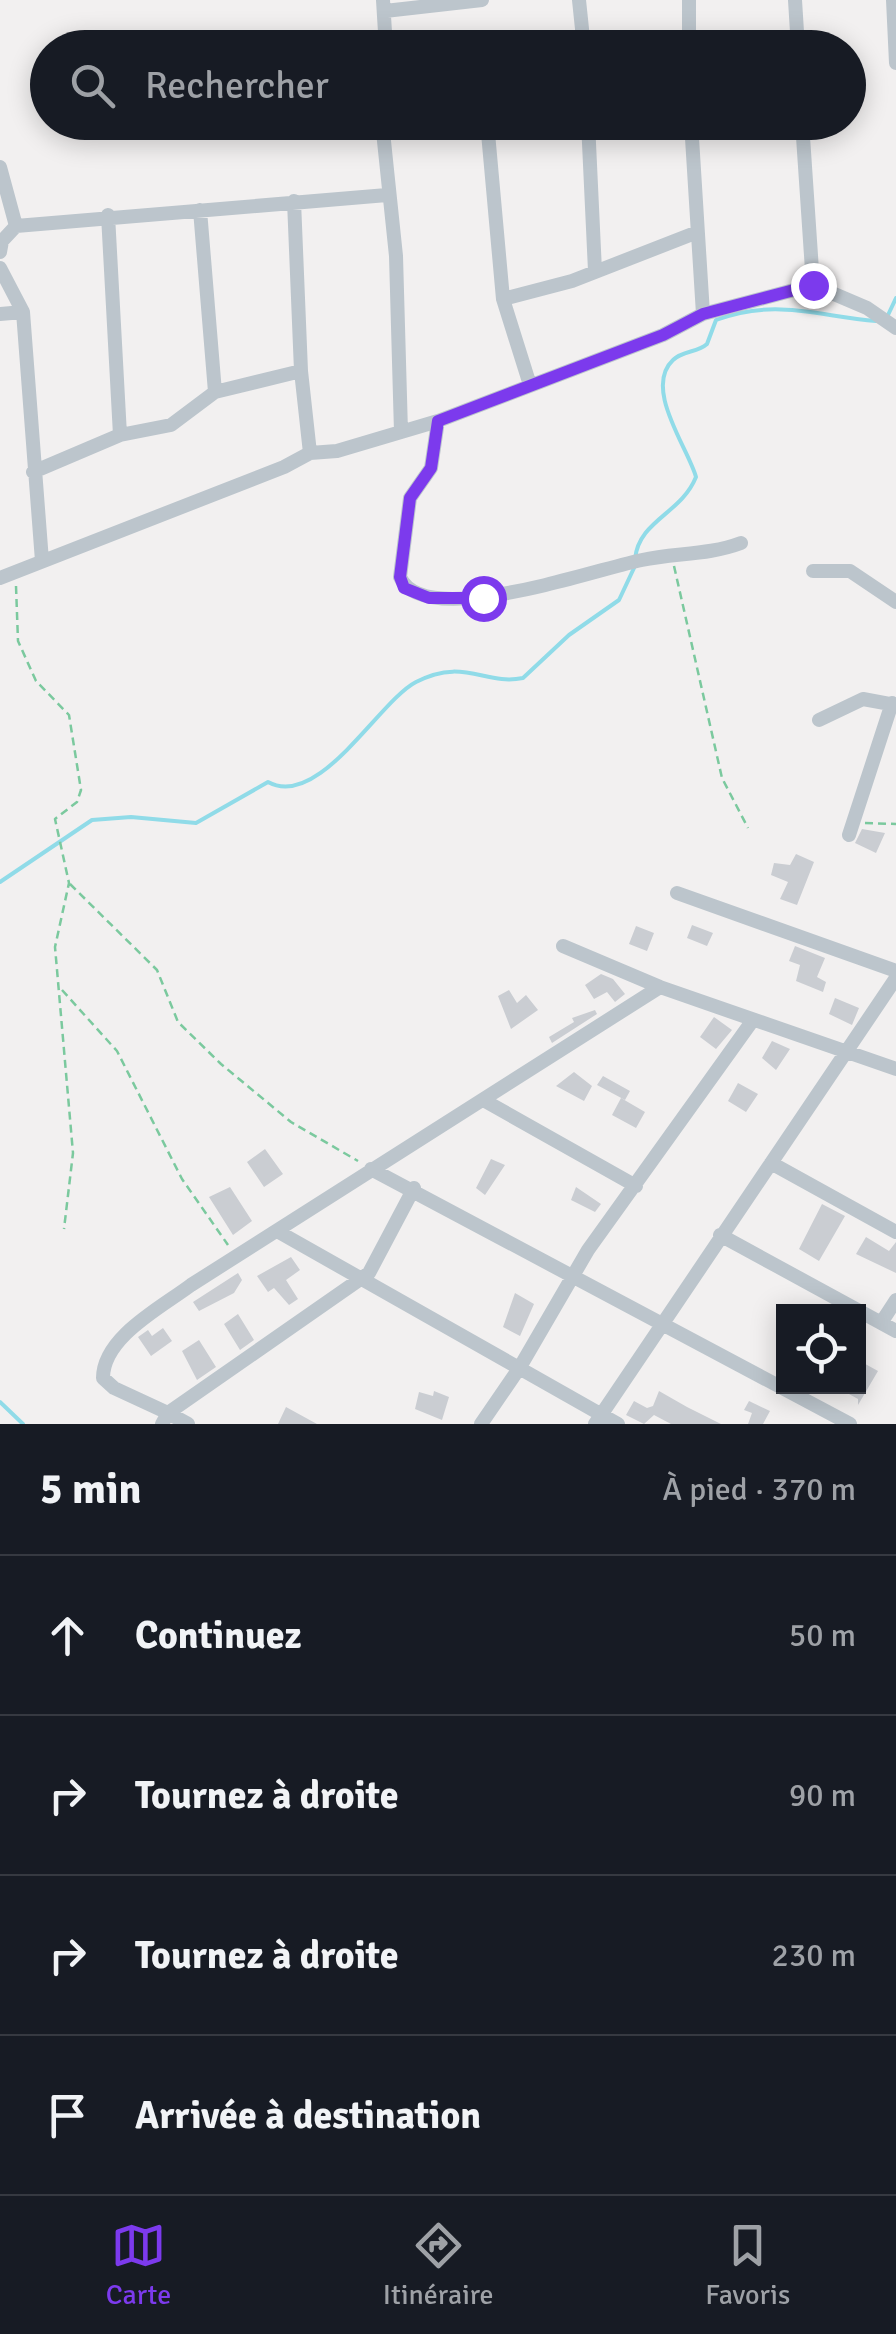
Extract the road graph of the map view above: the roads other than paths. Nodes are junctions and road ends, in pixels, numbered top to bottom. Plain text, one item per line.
1 (482, 0) edge
2 (579, 0) edge
3 (689, 0) edge
4 (794, 0) edge
5 (893, 0) edge
6 (384, 5) edge
7 (385, 30) edge
8 (582, 30) edge
9 (690, 30) edge
10 (796, 30) edge
11 (896, 63) edge
12 (383, 140) edge
13 (490, 140) edge
14 (589, 140) edge
15 (692, 140) edge
16 (803, 140) edge
17 (0, 167) edge
18 (386, 195) junction
19 (294, 202) junction
20 (200, 210) junction
21 (108, 215) junction
22 (16, 226) junction
23 (695, 232) junction
24 (0, 252) edge
25 (0, 268) edge
26 (595, 271) junction
27 (813, 285) junction
28 (503, 299) junction
29 (23, 312) junction
30 (0, 314) edge
31 (703, 314) junction
32 (896, 328) edge
33 (301, 371) junction
34 (530, 386) junction
35 (214, 392) junction
36 (438, 421) junction
37 (401, 432) junction
38 (120, 435) junction
39 (310, 452) junction
40 (33, 472) junction
41 (741, 542) dead end
42 (42, 560) junction
43 (813, 571) dead end
44 (8, 576) edge
45 (896, 602) edge
46 (894, 704) edge
47 (820, 720) dead end
48 (851, 828) road end
49 (677, 893) dead end
50 (563, 946) dead end
51 (896, 975) edge
52 (660, 987) junction
53 (753, 1020) junction
54 (845, 1051) junction
55 (896, 1069) edge
56 (486, 1101) junction
57 (770, 1164) junction
58 (371, 1169) junction
59 (636, 1186) junction
60 (414, 1188) junction
61 (278, 1231) junction
62 (896, 1232) edge
63 (720, 1235) junction
64 (574, 1273) junction
65 (357, 1277) junction
66 (896, 1300) edge
67 (662, 1322) junction
68 (881, 1323) junction
69 (896, 1331) edge
70 (520, 1367) junction
71 (165, 1419) edge
72 (598, 1419) edge
73 (188, 1424) edge
74 (480, 1424) edge
75 (618, 1424) edge
76 (850, 1424) edge

1 - 6 street
2 - 8 street
3 - 9 street
4 - 10 street
5 - 11 street
6 - 7 street
12 - 18 street
13 - 28 street
14 - 26 street
15 - 23 street
16 - 27 street
17 - 22 street
18 - 19 street
18 - 37 street
19 - 20 street
19 - 33 street
20 - 21 street
20 - 35 street
21 - 22 street
21 - 38 street
22 - 24 street
23 - 26 street
23 - 31 street
25 - 29 street
26 - 28 street
27 - 31 street
27 - 32 street
28 - 34 street
29 - 30 street
29 - 40 street
31 - 34 street
33 - 35 street
33 - 39 street
34 - 36 street
35 - 38 street
36 - 37 street
36 - 41 street
37 - 39 street
38 - 40 street
39 - 42 street
40 - 42 street
42 - 44 street
43 - 45 street
46 - 47 street
46 - 48 street
49 - 51 street
50 - 52 street
51 - 54 street
52 - 53 street
52 - 56 street
53 - 54 street
53 - 59 street
54 - 55 street
54 - 57 street
56 - 58 street
56 - 59 street
57 - 62 street
57 - 63 street
58 - 60 street
58 - 61 street
59 - 64 street
60 - 64 street
60 - 65 street
61 - 65 street
61 - 71 street
63 - 67 street
63 - 68 street
64 - 67 street
64 - 70 street
65 - 70 street
65 - 71 street
66 - 68 street
67 - 72 street
67 - 76 street
68 - 69 street
70 - 72 street
70 - 74 street
71 - 73 street
72 - 75 street

